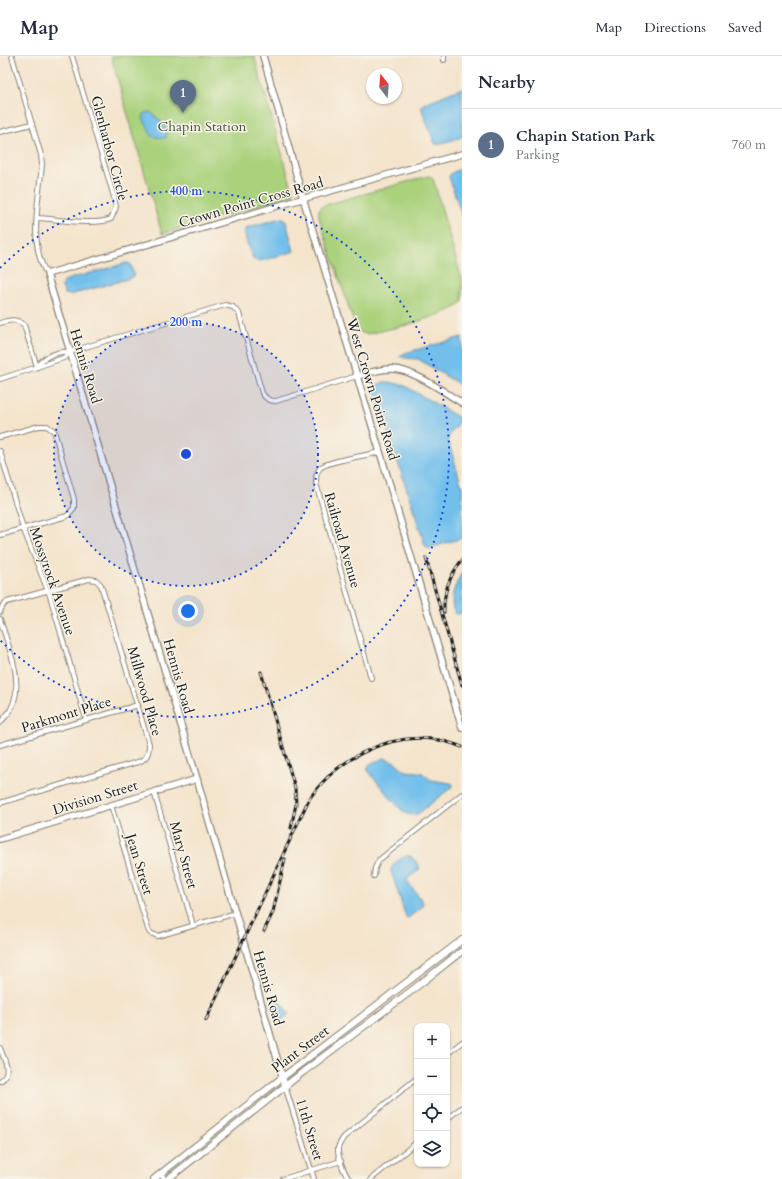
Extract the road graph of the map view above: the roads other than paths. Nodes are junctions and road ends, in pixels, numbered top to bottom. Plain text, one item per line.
1 (12, 56) edge
2 (72, 56) edge
3 (263, 56) edge
4 (32, 124) junction
5 (0, 132) edge
6 (462, 154) edge
7 (303, 198) junction
8 (37, 218) junction
9 (47, 274) junction
10 (0, 323) edge
11 (70, 352) junction
12 (37, 367) junction
13 (357, 376) junction
14 (0, 379) edge
15 (462, 403) edge
16 (0, 437) edge
17 (0, 451) edge
18 (380, 452) junction
19 (23, 528) junction
20 (0, 535) edge
21 (48, 590) junction
22 (0, 612) edge
23 (0, 619) edge
24 (371, 678) dead end
25 (138, 704) junction
26 (86, 719) junction
27 (0, 723) edge
28 (462, 728) edge
29 (0, 745) edge
30 (197, 779) junction
31 (154, 792) junction
32 (462, 794) edge
33 (0, 803) edge
34 (111, 805) junction
35 (0, 839) edge
36 (374, 876) dead end
37 (236, 913) junction
38 (193, 925) junction
39 (462, 940) edge
40 (462, 951) edge
41 (406, 984) junction
42 (367, 1014) junction
43 (378, 1016) junction
44 (462, 1042) edge
45 (340, 1044) junction
46 (0, 1048) edge
47 (450, 1052) edge
48 (283, 1077) junction
49 (2, 1080) edge
50 (414, 1080) edge
51 (285, 1086) junction
52 (462, 1107) edge
53 (450, 1117) edge
54 (414, 1144) edge
55 (341, 1161) junction
56 (312, 1171) junction
57 (163, 1176) edge
58 (154, 1179) edge
59 (168, 1179) edge
60 (283, 1179) edge
61 (314, 1179) edge
62 (348, 1179) edge
63 (371, 1179) edge

1 - 4 street
2 - 8 street, Glenharbor Circle
3 - 7 street, West Crown Point Road
4 - 5 street
4 - 8 street
6 - 7 street, Crown Point Cross Road
7 - 9 street, Crown Point Cross Road
7 - 13 street, West Crown Point Road
8 - 9 street
9 - 11 street, Hennis Road
10 - 12 street
11 - 12 street
11 - 13 street
11 - 30 street, Hennis Road
12 - 14 street
13 - 15 street
13 - 18 street, West Crown Point Road
16 - 19 street
17 - 19 street, Mossyrock Avenue
18 - 24 street, Railroad Avenue
18 - 28 street, West Crown Point Road
19 - 20 street
19 - 21 street, Mossyrock Avenue
21 - 22 street, Millwood Place
21 - 25 street, Millwood Place
21 - 26 street, Mossyrock Avenue
23 - 27 street
25 - 26 street, Parkmont Place
25 - 33 street, Millwood Place
26 - 29 street, Parkmont Place
30 - 31 street, Division Street
30 - 37 street, Hennis Road
31 - 34 street, Division Street
31 - 38 street, Mary Street
32 - 36 street
34 - 35 street, Division Street
34 - 38 street, Jean Street
37 - 38 street
37 - 48 street, Hennis Road
39 - 41 main road, Plant Street
40 - 43 main road, Plant Street
41 - 42 main road, Plant Street
41 - 43 main road
42 - 45 main road
42 - 48 main road, Plant Street
43 - 45 main road, Plant Street
44 - 47 street
45 - 51 main road, Plant Street
46 - 49 street
48 - 51 street, Hennis Road
48 - 57 main road, Plant Street
50 - 55 street
51 - 56 street, 11th Street
51 - 59 main road, Plant Street
52 - 53 street
54 - 63 street
55 - 56 street
55 - 62 street
56 - 60 street
56 - 61 street, 11th Street
57 - 58 main road, Plant Street

